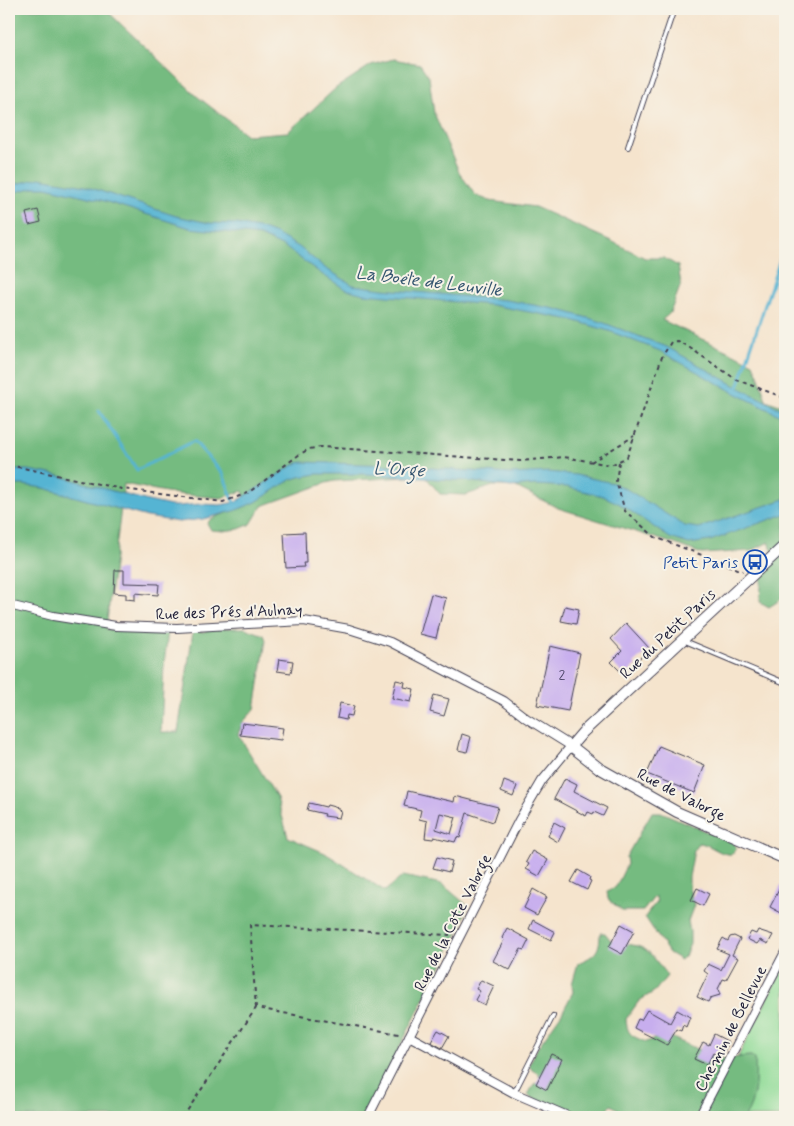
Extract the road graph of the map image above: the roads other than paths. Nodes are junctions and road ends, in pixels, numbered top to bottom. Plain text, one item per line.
1 (674, 9) edge
2 (628, 147) dead end
3 (785, 545) edge
4 (9, 605) edge
5 (683, 640) junction
6 (785, 683) edge
7 (571, 746) junction
8 (785, 859) edge
9 (785, 952) edge
10 (553, 1016) dead end
11 (409, 1036) junction
12 (514, 1093) junction
13 (368, 1117) edge
14 (570, 1117) edge
15 (699, 1117) edge

1 - 2 lane
3 - 5 street, Rue du Petit Paris
4 - 7 street, Rue des Prés d'Aulnay
5 - 6 lane
5 - 7 street, Rue du Petit Paris
7 - 8 street, Rue de Valorge
7 - 11 street, Rue de la Côte Valorge
9 - 15 street, Chemin de Bellevue
10 - 12 lane
11 - 12 street
11 - 13 street, Rue de la Côte Valorge
12 - 14 street

